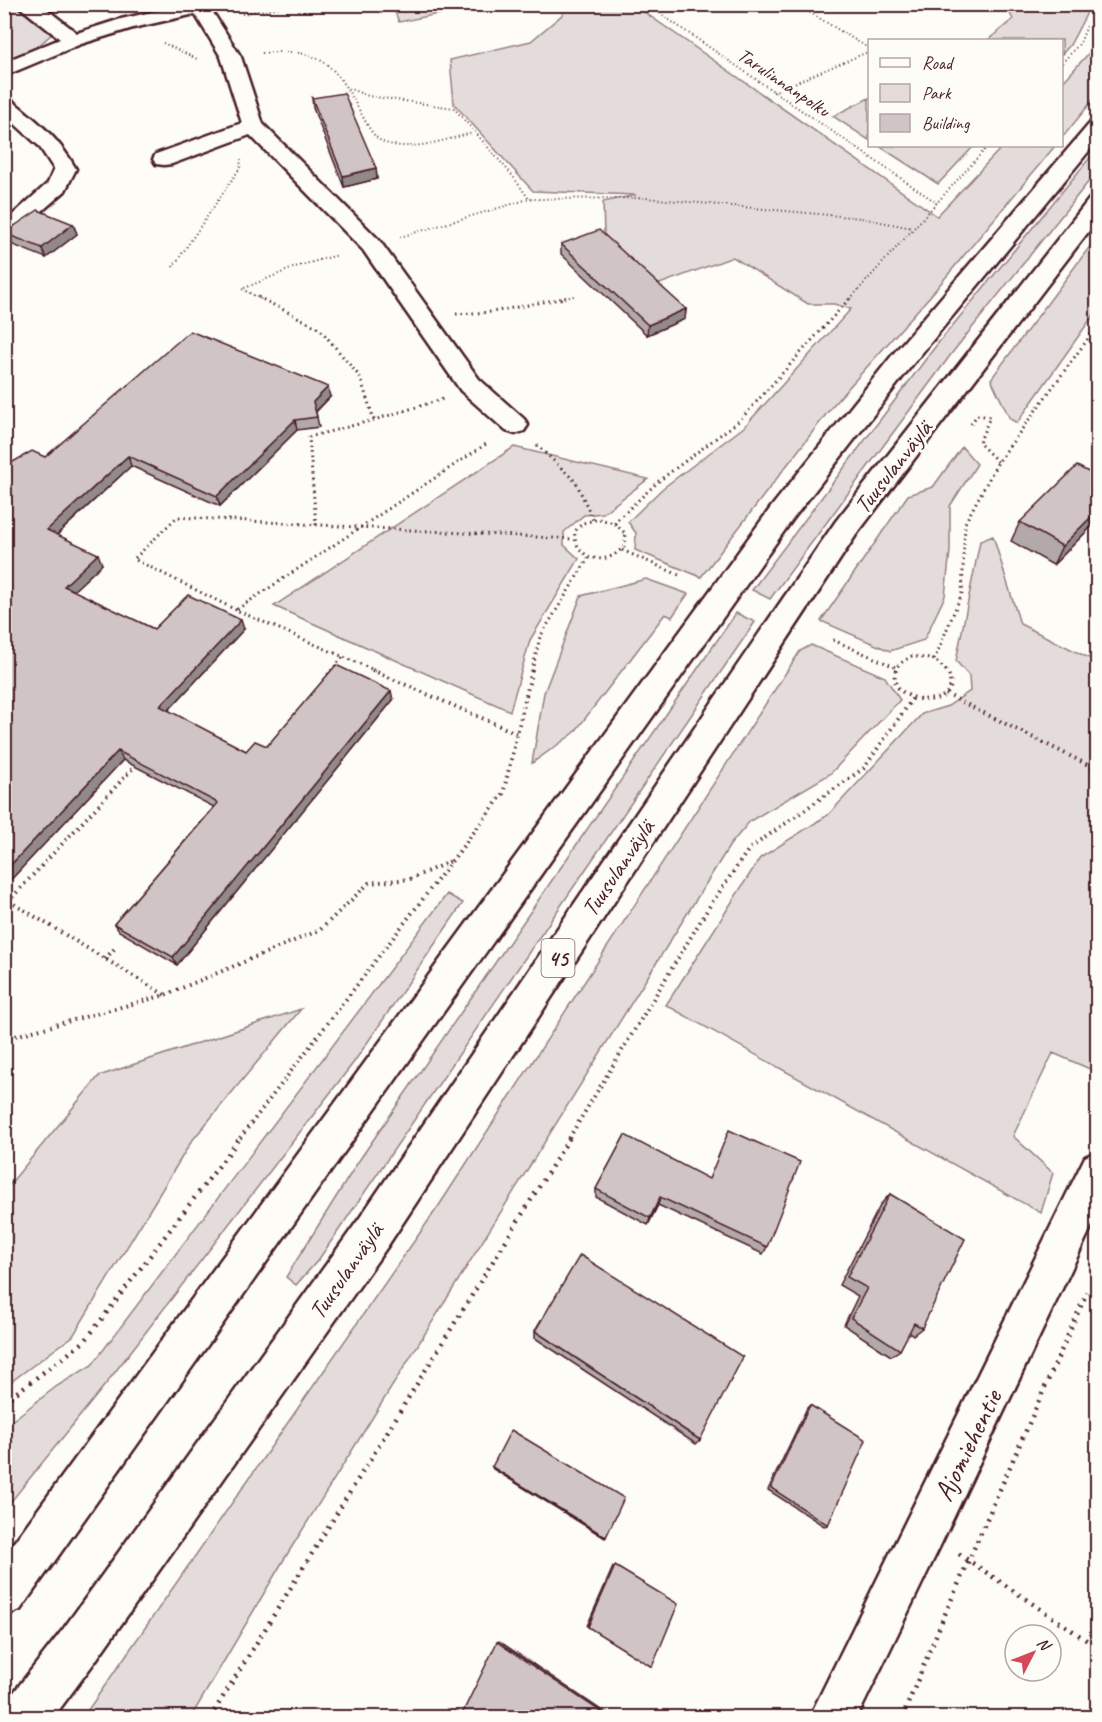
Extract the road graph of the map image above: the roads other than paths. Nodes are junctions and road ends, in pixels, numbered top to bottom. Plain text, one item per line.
1 (209, 6) edge
2 (40, 7) edge
3 (74, 40) junction
4 (4, 70) edge
5 (4, 104) edge
6 (253, 126) junction
7 (1098, 126) edge
8 (164, 159) dead end
9 (1098, 203) edge
10 (19, 219) dead end
11 (515, 425) road end
12 (1098, 1170) edge
13 (4, 1594) edge
14 (24, 1718) edge
15 (832, 1718) edge

1 - 3 main road
1 - 6 main road
2 - 3 main road
3 - 4 main road
5 - 10 main road
6 - 8 main road
6 - 11 main road
7 - 13 main road
9 - 14 main road, Tuusulanväylä / 45
12 - 15 main road, Ajomiehentie

